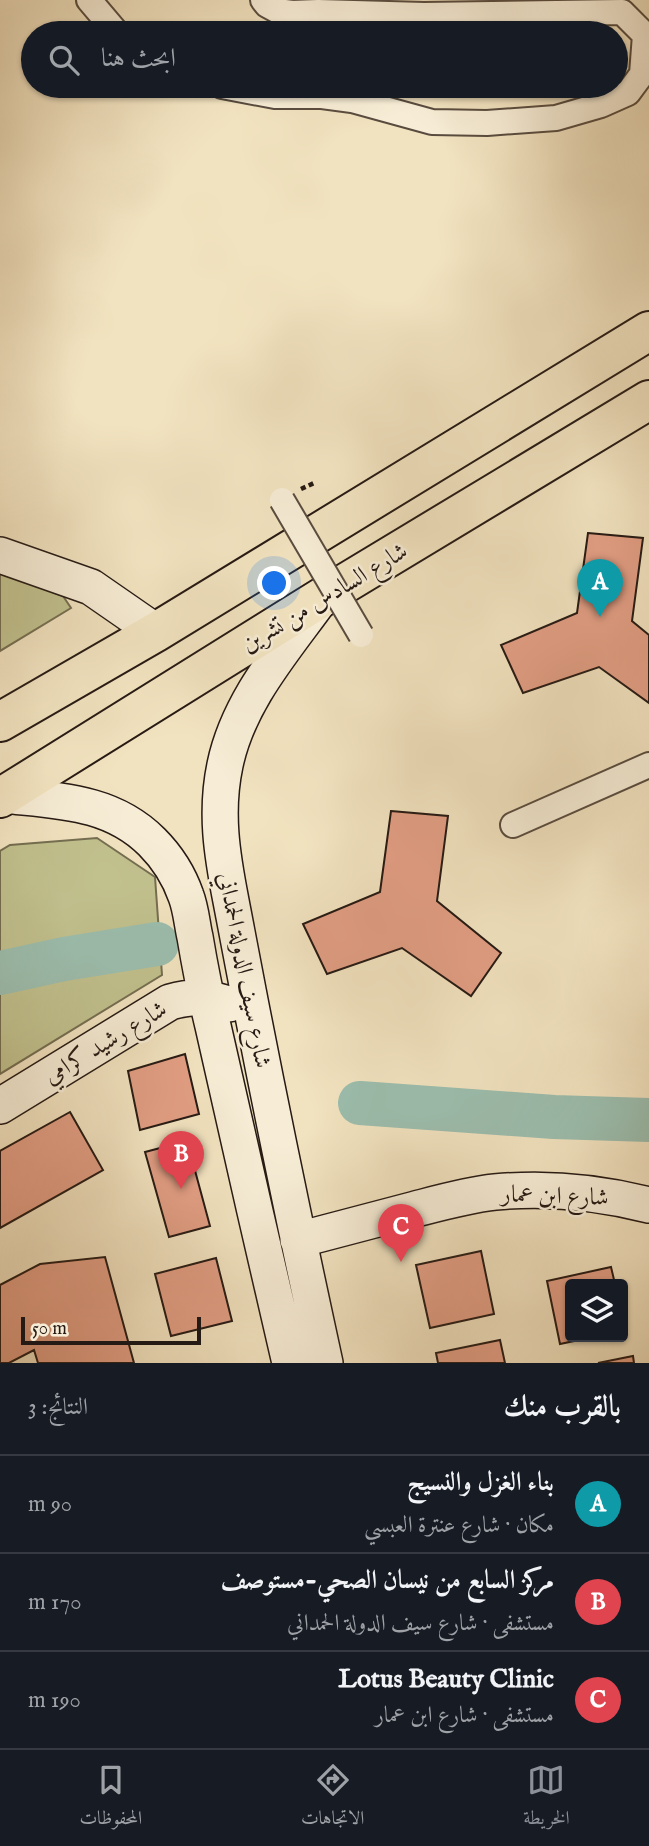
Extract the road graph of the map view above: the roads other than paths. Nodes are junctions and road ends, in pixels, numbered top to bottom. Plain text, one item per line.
1 (89, 0) edge
2 (263, 0) edge
3 (318, 6) edge
4 (623, 6) edge
5 (107, 21) edge
6 (647, 35) edge
7 (628, 93) edge
8 (337, 98) edge
9 (617, 98) edge
10 (649, 331) edge
11 (649, 400) edge
12 (282, 500) dead end
13 (0, 555) edge
14 (321, 598) junction
15 (156, 632) junction
16 (361, 635) dead end
17 (0, 722) edge
18 (649, 765) edge
19 (2, 796) edge
20 (513, 825) dead end
21 (206, 998) junction
22 (253, 1017) junction
23 (0, 1106) edge
24 (649, 1205) edge
25 (298, 1240) junction
26 (290, 1363) edge
27 (325, 1363) edge

1 - 5 street
2 - 3 street
3 - 4 street
4 - 6 street
6 - 7 street
8 - 9 street
10 - 15 highway
11 - 14 highway, شارع السادس من تشرين
12 - 16 street, bridge
13 - 15 main road
14 - 19 highway, شارع السادس من تشرين
14 - 22 main road, شارع سيف الدولة الحمداني
15 - 17 highway
18 - 20 street
19 - 21 main road, شارع سيف الدولة الحمداني
21 - 22 main road, شارع رشيد كرامي
21 - 23 main road, شارع رشيد كرامي
21 - 26 main road, شارع سيف الدولة الحمداني
22 - 25 main road, شارع سيف الدولة الحمداني
24 - 25 main road, شارع ابن عمار
25 - 27 main road, شارع سيف الدولة الحمداني

